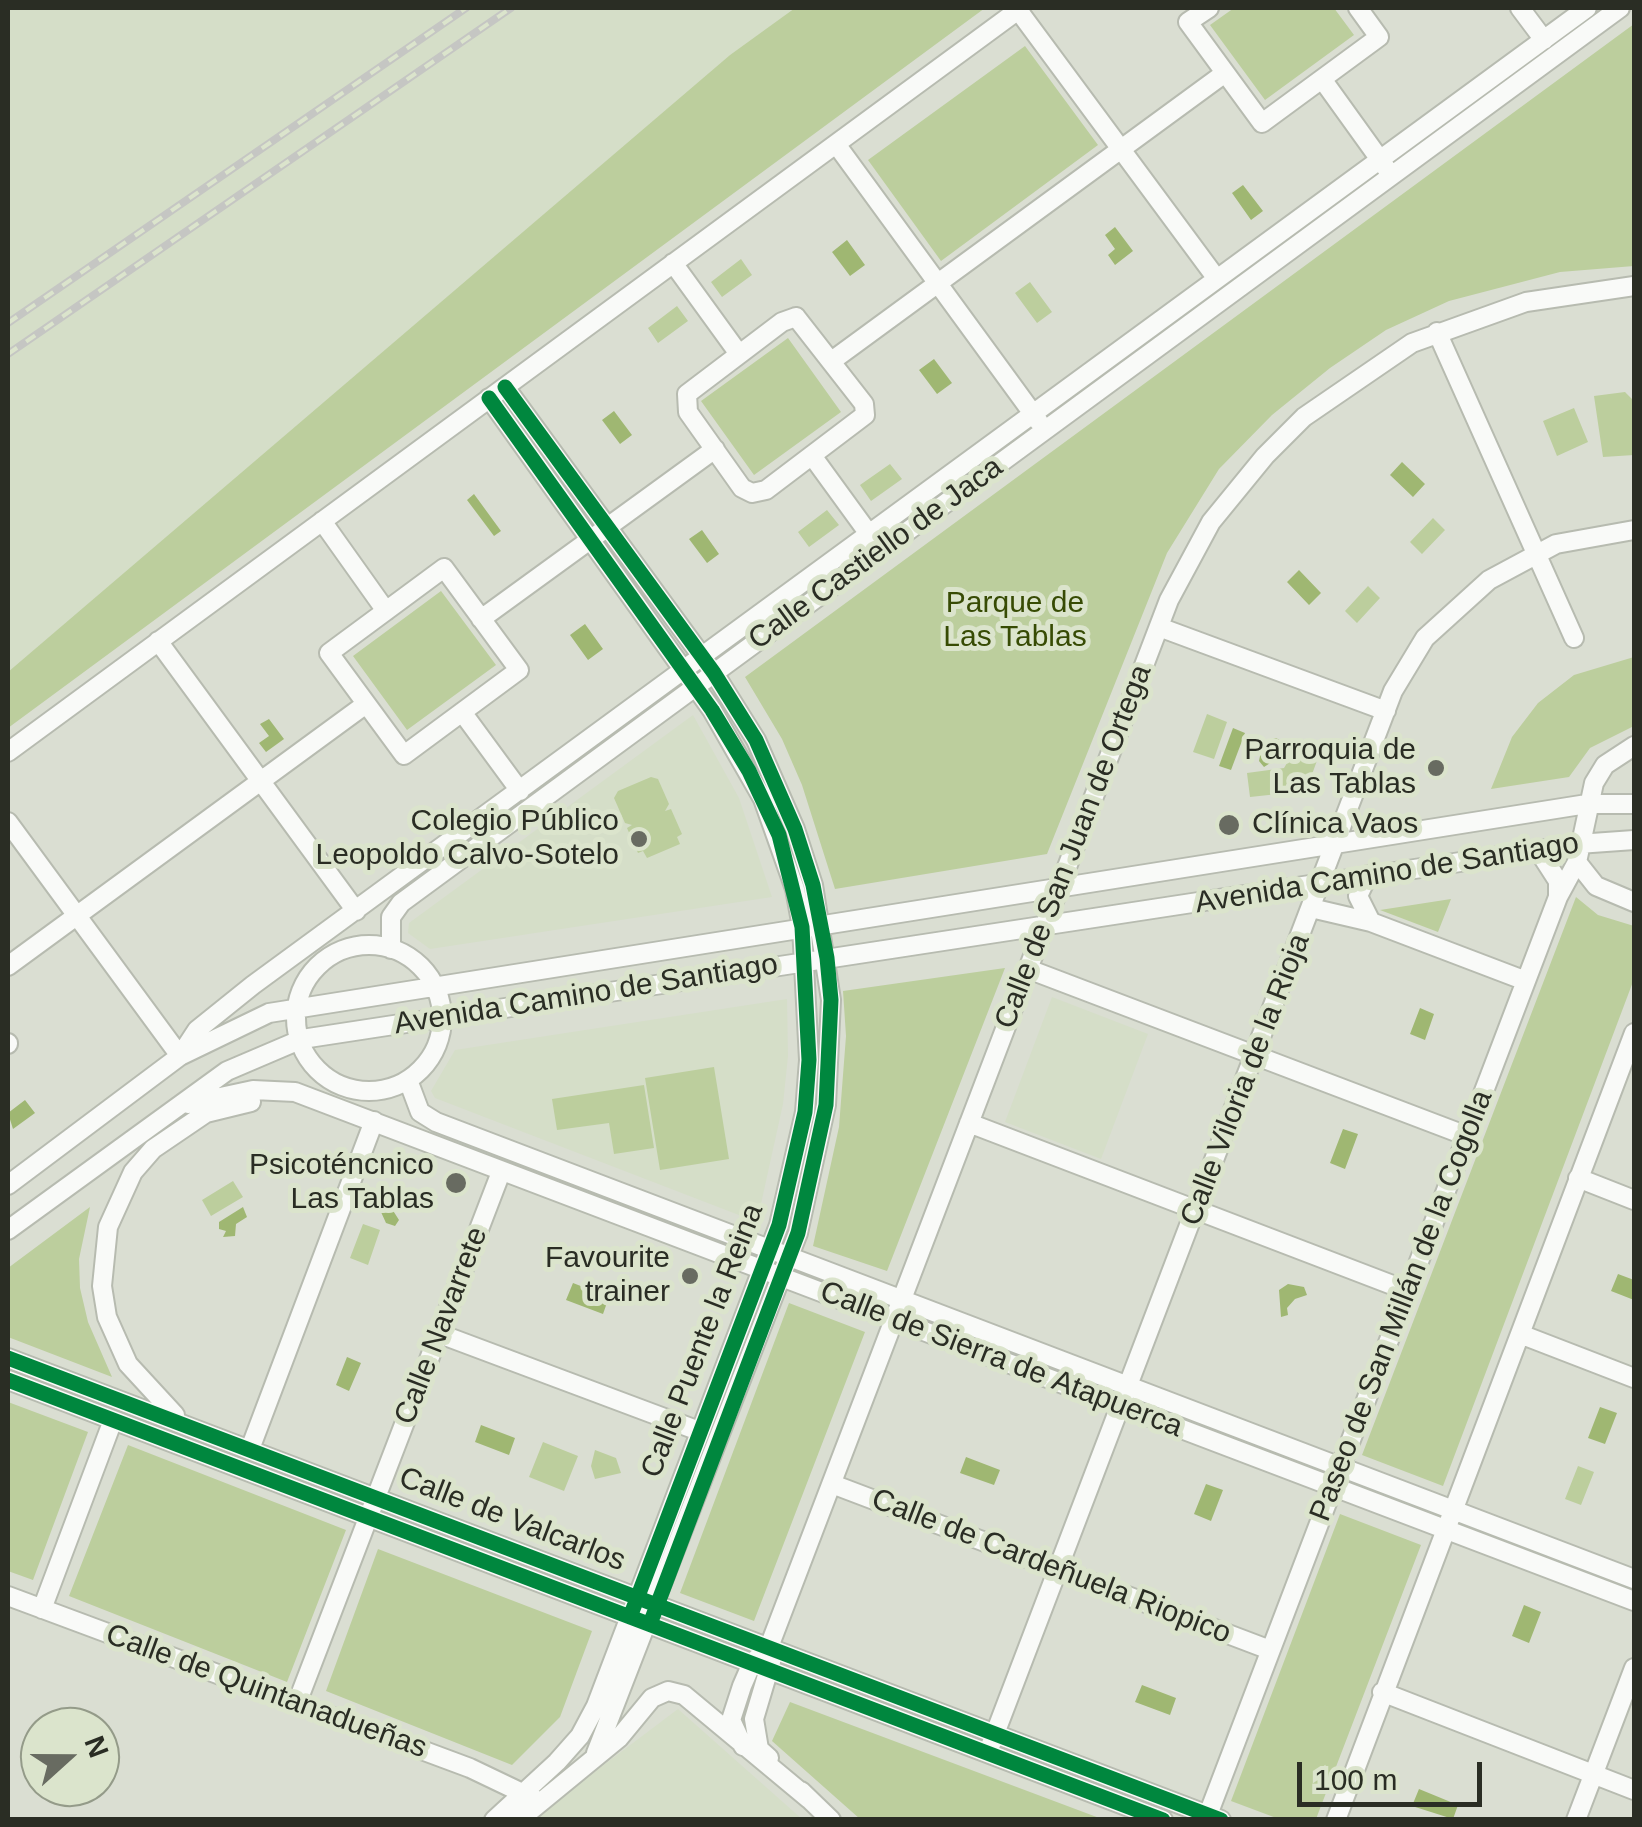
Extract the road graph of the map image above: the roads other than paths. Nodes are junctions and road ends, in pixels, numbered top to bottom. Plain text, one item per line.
1 (1020, 8) edge
2 (1208, 8) edge
3 (1358, 8) edge
4 (1520, 8) edge
5 (1587, 8) edge
6 (1620, 8) edge
7 (1544, 40) junction
8 (1225, 73) junction
9 (1322, 79) junction
10 (836, 144) junction
11 (1122, 148) junction
12 (1380, 158) junction
13 (1391, 176) junction
14 (673, 264) junction
15 (1217, 279) junction
16 (938, 284) junction
17 (1634, 286) edge
18 (1437, 332) junction
19 (739, 354) junction
20 (832, 360) junction
21 (497, 392) junction
22 (1033, 414) junction
23 (1044, 430) junction
24 (715, 449) junction
25 (813, 457) junction
26 (322, 521) junction
27 (608, 525) junction
28 (1634, 530) edge
29 (868, 534) junction
30 (589, 540) junction
31 (1536, 553) junction
32 (386, 611) junction
33 (481, 619) junction
34 (1158, 627) junction
35 (1574, 638) dead end
36 (158, 641) junction
37 (702, 656) junction
38 (684, 670) junction
39 (714, 673) junction
40 (696, 687) junction
41 (366, 704) junction
42 (1386, 711) junction
43 (462, 712) junction
44 (1634, 746) edge
45 (8, 752) edge
46 (261, 780) junction
47 (520, 791) junction
48 (1587, 804) junction
49 (1634, 804) edge
50 (8, 822) edge
51 (1634, 840) edge
52 (1336, 846) junction
53 (1538, 850) junction
54 (1578, 853) junction
55 (1368, 875) junction
56 (1321, 883) junction
57 (1058, 888) junction
58 (1558, 897) junction
59 (1634, 902) edge
60 (1312, 908) junction
61 (356, 911) junction
62 (76, 916) junction
63 (1370, 922) junction
64 (822, 924) junction
65 (1044, 925) junction
66 (802, 927) junction
67 (391, 949) junction
68 (827, 958) junction
69 (805, 961) junction
70 (316, 965) junction
71 (8, 966) edge
72 (1028, 969) junction
73 (1526, 981) junction
74 (434, 984) junction
75 (295, 1006) junction
76 (441, 1018) junction
77 (1634, 1034) edge
78 (302, 1039) junction
79 (180, 1056) junction
80 (1256, 1056) junction
81 (408, 1080) junction
82 (311, 1100) junction
83 (174, 1108) junction
84 (374, 1121) junction
85 (970, 1123) junction
86 (1467, 1136) junction
87 (501, 1172) junction
88 (11, 1175) edge
89 (1578, 1178) junction
90 (1634, 1200) edge
91 (1196, 1210) junction
92 (8, 1230) edge
93 (770, 1249) junction
94 (788, 1256) junction
95 (762, 1268) junction
96 (781, 1276) junction
97 (1408, 1292) junction
98 (902, 1299) junction
99 (895, 1320) junction
100 (440, 1334) junction
101 (1520, 1334) junction
102 (8, 1358) edge
103 (1634, 1378) edge
104 (8, 1380) edge
105 (1129, 1388) junction
106 (1122, 1407) junction
107 (113, 1420) junction
108 (186, 1425) junction
109 (699, 1431) junction
110 (250, 1449) junction
111 (1341, 1468) junction
112 (832, 1484) junction
113 (1333, 1486) junction
114 (376, 1498) junction
115 (1453, 1510) junction
116 (368, 1517) junction
117 (1445, 1530) junction
118 (1058, 1570) junction
119 (1634, 1578) edge
120 (8, 1596) edge
121 (636, 1596) junction
122 (1634, 1601) edge
123 (655, 1603) junction
124 (42, 1609) junction
125 (630, 1617) junction
126 (650, 1624) junction
127 (769, 1647) junction
128 (1270, 1650) junction
129 (752, 1663) junction
130 (1634, 1668) edge
131 (772, 1670) junction
132 (1382, 1692) junction
133 (297, 1703) junction
134 (996, 1734) junction
135 (742, 1746) junction
136 (988, 1752) junction
137 (596, 1753) junction
138 (1593, 1774) junction
139 (1634, 1790) edge
140 (530, 1796) junction
141 (808, 1799) junction
142 (1212, 1818) edge
143 (494, 1820) edge
144 (519, 1820) edge
145 (831, 1820) edge
146 (1162, 1820) edge
147 (1336, 1820) edge
148 (1576, 1820) edge

1 - 10 street
1 - 11 street
2 - 8 street
3 - 9 street
4 - 7 street
5 - 7 street, Calle Castiello de Jaca
6 - 13 street, Calle Castiello de Jaca
7 - 12 street, Calle Castiello de Jaca
8 - 9 street
8 - 11 street
9 - 12 street
10 - 14 street
10 - 16 street
11 - 15 street
11 - 16 street
12 - 13 street
12 - 15 street, Calle Castiello de Jaca
13 - 23 street, Calle Castiello de Jaca
14 - 19 street
14 - 21 street
15 - 22 street, Calle Castiello de Jaca
16 - 20 street
16 - 22 street
17 - 18 street, Calle de San Juan de Ortega
18 - 31 street
18 - 34 street, Calle de San Juan de Ortega
19 - 20 street
19 - 24 street
20 - 25 street
21 - 26 street
21 - 27 street, Calle Puente la Reina
21 - 30 street, Calle Puente la Reina
22 - 23 street
22 - 29 street, Calle Castiello de Jaca
23 - 39 street, Calle Castiello de Jaca
24 - 25 street
24 - 27 street
25 - 29 street
26 - 32 street
26 - 36 street
27 - 30 street
27 - 37 street, Calle Puente la Reina
28 - 31 street, Calle Viloria de la Rioja
29 - 37 street, Calle Castiello de Jaca
30 - 33 street
30 - 38 street, Calle Puente la Reina
31 - 35 street
31 - 42 street, Calle Viloria de la Rioja
32 - 33 street
32 - 41 street
33 - 43 street
34 - 42 street
34 - 57 street, Calle de San Juan de Ortega
36 - 45 street
36 - 46 street
37 - 38 street, Calle Castiello de Jaca
37 - 39 street, Calle Puente la Reina
38 - 40 street, Calle Puente la Reina
38 - 47 street, Calle Castiello de Jaca
39 - 40 street, Calle Castiello de Jaca
39 - 64 street, Calle Puente la Reina
40 - 66 street, Calle Puente la Reina
40 - 67 street, Calle Castiello de Jaca
41 - 43 street
41 - 46 street
42 - 52 street, Calle Viloria de la Rioja
43 - 47 street
44 - 48 street, Paseo de San Millán de la Cogolla
46 - 61 street
46 - 62 street
47 - 61 street, Calle Castiello de Jaca
48 - 49 street, Avenida Camino de Santiago
48 - 52 street, Avenida Camino de Santiago
48 - 54 street, Paseo de San Millán de la Cogolla
50 - 62 street
51 - 54 street, Avenida Camino de Santiago
52 - 56 street, Calle Viloria de la Rioja
52 - 57 street, Avenida Camino de Santiago
53 - 54 street, Avenida Camino de Santiago
53 - 55 street, Avenida Camino de Santiago
53 - 58 street
54 - 58 street, Paseo de San Millán de la Cogolla
54 - 59 street
55 - 56 street, Avenida Camino de Santiago
55 - 63 street
56 - 60 street, Calle Viloria de la Rioja
56 - 65 street, Avenida Camino de Santiago
57 - 64 street, Avenida Camino de Santiago
57 - 65 street, Calle de San Juan de Ortega
58 - 73 street, Paseo de San Millán de la Cogolla
60 - 63 street
60 - 80 street, Calle Viloria de la Rioja
61 - 70 street, Calle Castiello de Jaca
61 - 79 street, Calle Castiello de Jaca
62 - 71 street
62 - 79 street
63 - 73 street
64 - 66 street, Avenida Camino de Santiago
64 - 68 street, Calle Puente la Reina
65 - 68 street, Avenida Camino de Santiago
65 - 72 street, Calle de San Juan de Ortega
66 - 69 street, Calle Puente la Reina
66 - 74 street, Avenida Camino de Santiago
67 - 70 street
67 - 74 street
68 - 69 street, Avenida Camino de Santiago
68 - 94 street, Calle Puente la Reina
69 - 76 street, Avenida Camino de Santiago
69 - 93 street, Calle Puente la Reina
70 - 75 street, Calle Castiello de Jaca
72 - 80 street
72 - 85 street, Calle de San Juan de Ortega
73 - 86 street, Paseo de San Millán de la Cogolla
74 - 75 street, Avenida Camino de Santiago
74 - 76 street
75 - 78 street
75 - 79 street, Avenida Camino de Santiago
76 - 78 street, Avenida Camino de Santiago
76 - 81 street
77 - 89 street
78 - 81 street
78 - 83 street, Avenida Camino de Santiago
79 - 88 street, Avenida Camino de Santiago
80 - 86 street
80 - 91 street, Calle Viloria de la Rioja
81 - 93 street, Calle de Sierra de Atapuerca
82 - 83 street, Calle de Sierra de Atapuerca
82 - 84 street, Calle de Sierra de Atapuerca
82 - 108 street, Calle de Sierra de Atapuerca
83 - 92 street, Avenida Camino de Santiago
84 - 87 street, Calle de Sierra de Atapuerca
84 - 110 street
85 - 91 street
85 - 98 street, Calle de San Juan de Ortega
86 - 97 street, Paseo de San Millán de la Cogolla
87 - 95 street, Calle de Sierra de Atapuerca
87 - 100 street, Calle Navarrete
89 - 90 street
89 - 101 street
91 - 97 street
91 - 105 street, Calle Viloria de la Rioja
93 - 94 street, Calle de Sierra de Atapuerca
93 - 95 street, Calle Puente la Reina
94 - 96 street, Calle Puente la Reina
94 - 98 street, Calle de Sierra de Atapuerca
95 - 96 street, Calle de Sierra de Atapuerca
95 - 109 street, Calle Puente la Reina
96 - 99 street, Calle de Sierra de Atapuerca
96 - 123 street, Calle Puente la Reina
97 - 111 street, Paseo de San Millán de la Cogolla
98 - 99 street, Calle de San Juan de Ortega
98 - 105 street, Calle de Sierra de Atapuerca
99 - 106 street, Calle de Sierra de Atapuerca
99 - 112 street, Calle de San Juan de Ortega
100 - 109 street
100 - 114 street, Calle Navarrete
101 - 103 street
101 - 115 street
102 - 108 street, Calle de Valcarlos
104 - 107 street, Calle de Valcarlos
105 - 106 street, Calle Viloria de la Rioja
105 - 111 street, Calle de Sierra de Atapuerca
106 - 113 street, Calle de Sierra de Atapuerca
106 - 118 street, Calle Viloria de la Rioja
107 - 116 street, Calle de Valcarlos
107 - 124 street
108 - 110 street, Calle de Valcarlos
109 - 121 street, Calle Puente la Reina
110 - 114 street, Calle de Valcarlos
111 - 113 street, Paseo de San Millán de la Cogolla
111 - 115 street, Calle de Sierra de Atapuerca
112 - 118 street, Calle de Cardeñuela Riopico
112 - 127 street, Calle de San Juan de Ortega
113 - 117 street, Calle de Sierra de Atapuerca
113 - 128 street, Paseo de San Millán de la Cogolla
114 - 116 street, Calle Navarrete
114 - 121 street, Calle de Valcarlos
115 - 117 street
115 - 119 street, Calle de Sierra de Atapuerca
116 - 125 street, Calle de Valcarlos
116 - 133 street, Calle Navarrete
117 - 122 street, Calle de Sierra de Atapuerca
117 - 132 street
118 - 128 street, Calle de Cardeñuela Riopico
118 - 134 street, Calle Viloria de la Rioja
120 - 124 street, Calle de Quintanadueñas
121 - 123 street, Calle de Valcarlos
121 - 125 street, Calle Puente la Reina
123 - 126 street, Calle Puente la Reina
123 - 127 street, Calle de Valcarlos
124 - 133 street, Calle de Quintanadueñas
125 - 126 street, Calle de Valcarlos
125 - 140 street, Calle Puente la Reina
126 - 129 street, Calle de Valcarlos
126 - 137 street, Calle Puente la Reina
127 - 129 street, Calle de San Juan de Ortega
127 - 131 street, Calle de San Juan de Ortega
127 - 134 street, Calle de Valcarlos
128 - 142 street, Paseo de San Millán de la Cogolla
129 - 131 street, Calle de Valcarlos
129 - 135 street
130 - 138 street
131 - 136 street, Calle de Valcarlos
131 - 141 street
132 - 138 street
132 - 147 street
133 - 140 street, Calle de Quintanadueñas
134 - 136 street, Calle Viloria de la Rioja
134 - 142 street, Calle de Valcarlos
135 - 137 street
135 - 141 street
136 - 146 street, Calle de Valcarlos
137 - 140 street
138 - 139 street
138 - 148 street
140 - 143 street
140 - 144 street
141 - 145 street

